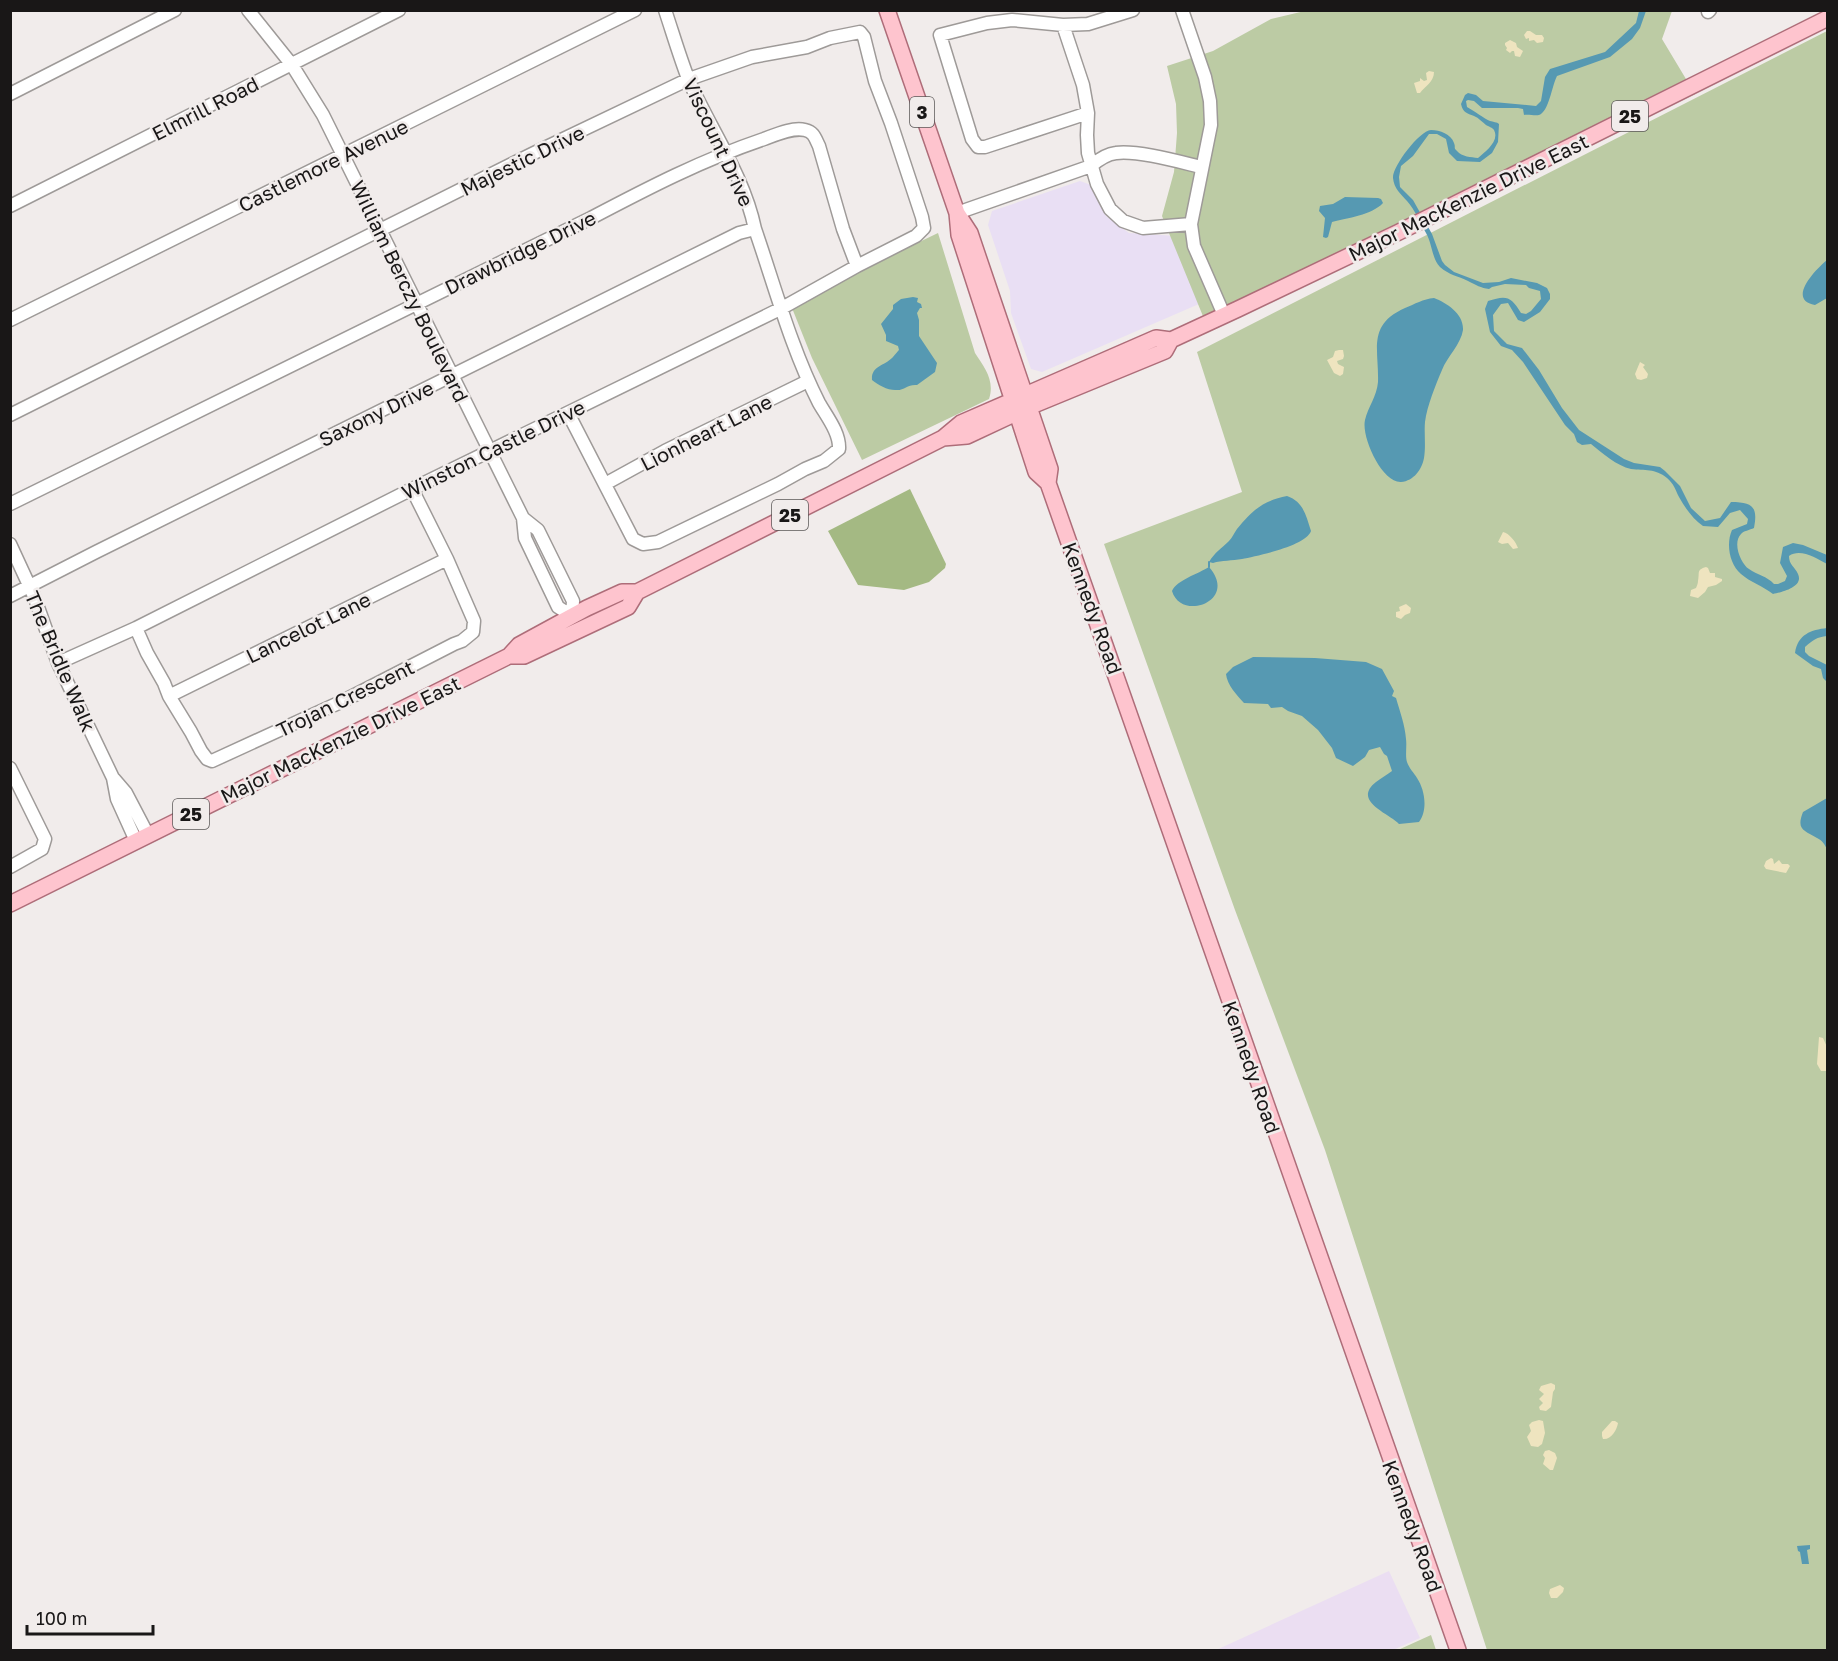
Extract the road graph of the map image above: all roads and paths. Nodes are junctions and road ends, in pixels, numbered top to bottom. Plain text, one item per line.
1 (176, 10) edge
2 (248, 10) edge
3 (399, 10) edge
4 (635, 10) edge
5 (664, 10) edge
6 (887, 10) edge
7 (1133, 10) edge
8 (1182, 10) edge
9 (1827, 18) edge
10 (1064, 25) junction
11 (292, 65) junction
12 (689, 79) junction
13 (10, 94) edge
14 (1088, 113) junction
15 (724, 152) junction
16 (342, 155) junction
17 (1091, 166) junction
18 (1201, 167) junction
19 (10, 206) edge
20 (957, 213) junction
21 (1191, 224) junction
22 (755, 228) junction
23 (924, 228) joint
24 (380, 231) junction
25 (857, 266) junction
26 (417, 302) junction
27 (782, 308) junction
28 (1224, 315) junction
29 (10, 320) edge
30 (453, 375) junction
31 (808, 381) junction
32 (1021, 403) junction
33 (568, 412) junction
34 (10, 415) edge
35 (490, 451) junction
36 (605, 484) junction
37 (412, 489) junction
38 (10, 504) edge
39 (10, 544) edge
40 (447, 559) junction
41 (30, 586) junction
42 (636, 592) junction
43 (10, 596) edge
44 (572, 616) junction
45 (136, 628) junction
46 (509, 656) junction
47 (58, 663) junction
48 (169, 696) junction
49 (10, 768) edge
50 (142, 838) junction
51 (10, 867) edge
52 (10, 904) edge
53 (1458, 1650) edge

1 - 13 street
2 - 11 street, William Berczy Boulevard
3 - 11 street, Elmrill Road
4 - 16 street, Castlemore Avenue
5 - 12 street, Viscount Drive
6 - 20 main road, Kennedy Road / 3
7 - 10 street
8 - 18 street
9 - 28 main road, Major MacKenzie Drive East / 25
10 - 14 street
10 - 14 street
11 - 16 street, William Berczy Boulevard
11 - 19 street, Elmrill Road
12 - 15 street, Viscount Drive
12 - 23 street, Majestic Drive
12 - 24 street, Majestic Drive
14 - 17 street
15 - 22 street, Viscount Drive
15 - 25 street, Drawbridge Drive
15 - 26 street, Drawbridge Drive
16 - 24 street, William Berczy Boulevard
16 - 29 street, Castlemore Avenue
17 - 18 street
17 - 20 street
17 - 21 street
18 - 21 street
20 - 32 main road, Kennedy Road / 3
21 - 28 street
22 - 27 street, Viscount Drive
22 - 30 street, Saxony Drive
23 - 25 street, Winston Castle Drive
24 - 26 street, William Berczy Boulevard
24 - 34 street, Majestic Drive
25 - 27 street, Winston Castle Drive
26 - 30 street, William Berczy Boulevard
26 - 38 street, Drawbridge Drive
27 - 31 street, Viscount Drive
27 - 33 street, Winston Castle Drive
28 - 32 main road, Major MacKenzie Drive East / 25
30 - 35 street, William Berczy Boulevard
30 - 41 street, Saxony Drive
31 - 36 street, Lionheart Lane
31 - 36 street, Viscount Drive
32 - 42 main road, Major MacKenzie Drive East / 25
32 - 53 main road, Kennedy Road / 3
33 - 35 street, Winston Castle Drive
33 - 36 street
35 - 37 street, Winston Castle Drive
35 - 44 street, William Berczy Boulevard
37 - 40 street, Trojan Crescent
37 - 45 street, Winston Castle Drive
39 - 41 street, The Bridle Walk
40 - 48 street, Lancelot Lane
40 - 48 street, Trojan Crescent
41 - 43 street, Saxony Drive
41 - 47 street, The Bridle Walk
42 - 44 main road, Major MacKenzie Drive East / 25
42 - 46 main road, Major MacKenzie Drive East / 25
44 - 46 main road, Major MacKenzie Drive East / 25
45 - 47 street, Winston Castle Drive
45 - 48 street, Trojan Crescent
46 - 50 main road, Major MacKenzie Drive East / 25
47 - 50 street, The Bridle Walk
49 - 51 street
50 - 52 main road, Major MacKenzie Drive East / 25

